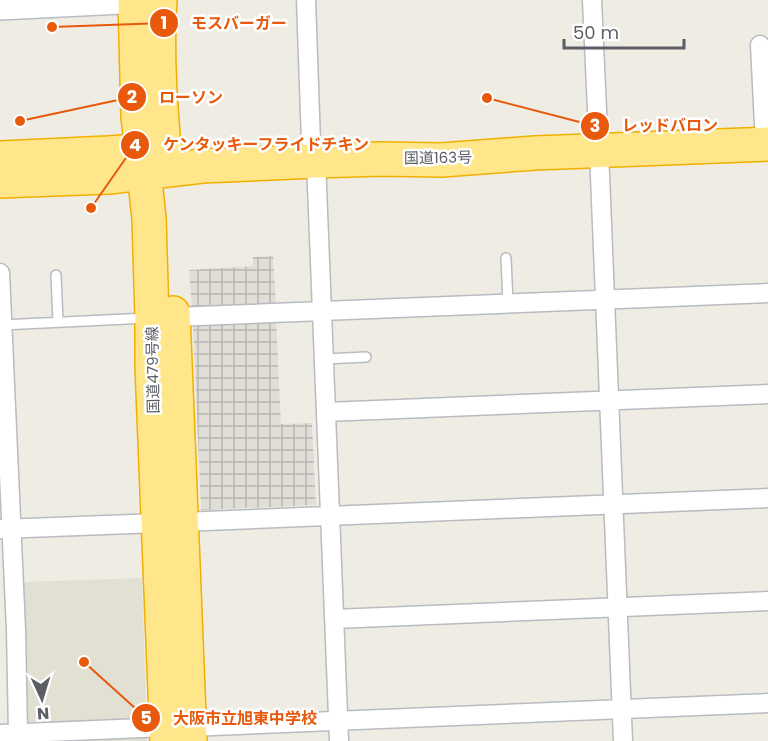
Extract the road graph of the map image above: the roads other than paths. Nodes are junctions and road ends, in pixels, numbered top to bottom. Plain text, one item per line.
1 (122, 0) edge
2 (135, 0) edge
3 (160, 0) edge
4 (306, 0) edge
5 (592, 0) edge
6 (0, 6) edge
7 (760, 45) dead end
8 (767, 131) edge
9 (598, 142) junction
10 (314, 151) junction
11 (0, 158) edge
12 (154, 161) junction
13 (0, 181) edge
14 (506, 258) dead end
15 (0, 273) edge
16 (56, 275) dead end
17 (768, 293) edge
18 (605, 300) junction
19 (508, 303) junction
20 (322, 311) junction
21 (163, 317) junction
22 (58, 322) junction
23 (2, 325) junction
24 (366, 357) dead end
25 (324, 359) junction
26 (768, 394) edge
27 (608, 400) junction
28 (326, 412) junction
29 (768, 498) edge
30 (614, 504) junction
31 (330, 516) junction
32 (170, 523) junction
33 (5, 529) edge
34 (768, 601) edge
35 (618, 607) junction
36 (334, 619) junction
37 (8, 631) edge
38 (768, 703) edge
39 (621, 709) junction
40 (338, 720) junction
41 (9, 734) edge
42 (178, 734) edge
43 (339, 741) edge
44 (623, 741) edge

1 - 6 street
2 - 12 highway, 国道479号線
3 - 12 highway, 国道479号線
4 - 10 street
5 - 9 street
7 - 8 street
8 - 9 highway, 国道163号
9 - 10 highway, 国道163号
9 - 18 street
10 - 12 highway, 国道163号
10 - 20 street
11 - 12 highway, 国道163号
12 - 13 highway, 国道163号
12 - 21 highway, 国道479号線
14 - 19 lane
15 - 23 street
16 - 22 lane
17 - 18 street
18 - 19 street
18 - 27 street
19 - 20 street
20 - 21 street
20 - 25 street
21 - 22 lane
21 - 32 highway, 国道479号線
22 - 23 lane
23 - 33 street
24 - 25 lane
25 - 28 street
26 - 27 street
27 - 28 street
27 - 30 street
28 - 31 street
29 - 30 street
30 - 31 street
30 - 35 street
31 - 32 street
31 - 36 street
32 - 33 street
32 - 42 highway, 国道479号線
33 - 37 street
34 - 35 street
35 - 36 street
35 - 39 street
36 - 40 street
37 - 41 street
38 - 39 street
39 - 40 street
39 - 44 street
40 - 42 street
40 - 43 street
41 - 42 street

